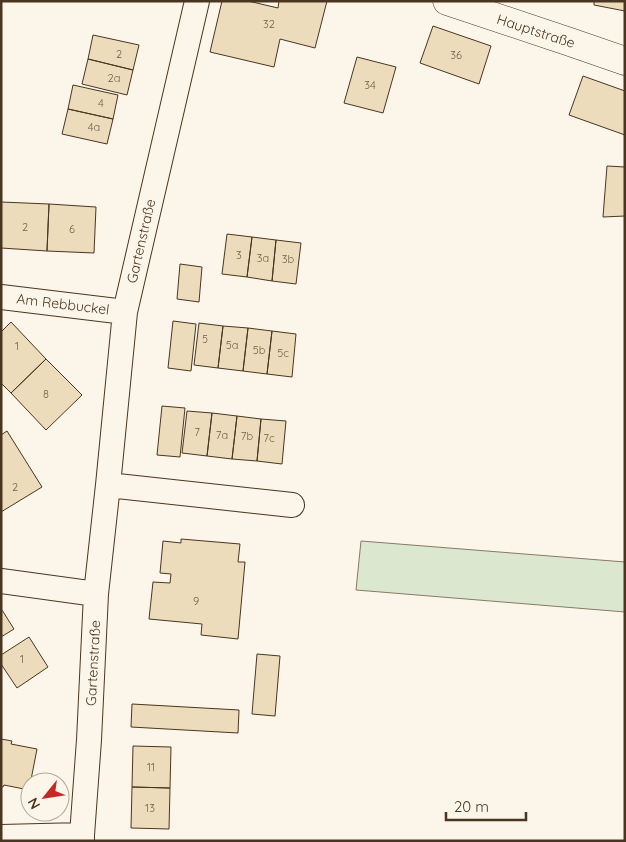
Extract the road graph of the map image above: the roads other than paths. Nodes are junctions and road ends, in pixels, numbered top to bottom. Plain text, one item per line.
1 (197, 1) edge
2 (447, 1) edge
3 (625, 61) edge
4 (1, 296) edge
5 (125, 312) junction
6 (108, 485) junction
7 (292, 505) dead end
8 (1, 581) edge
9 (96, 594) junction
10 (1, 837) edge
11 (82, 838) edge

1 - 5 street, Gartenstraße
2 - 3 street, Hauptstraße
4 - 5 street, Am Rebbuckel
5 - 6 street, Gartenstraße
6 - 7 street
6 - 9 street, Gartenstraße
8 - 9 street
9 - 11 street, Gartenstraße
10 - 11 street

